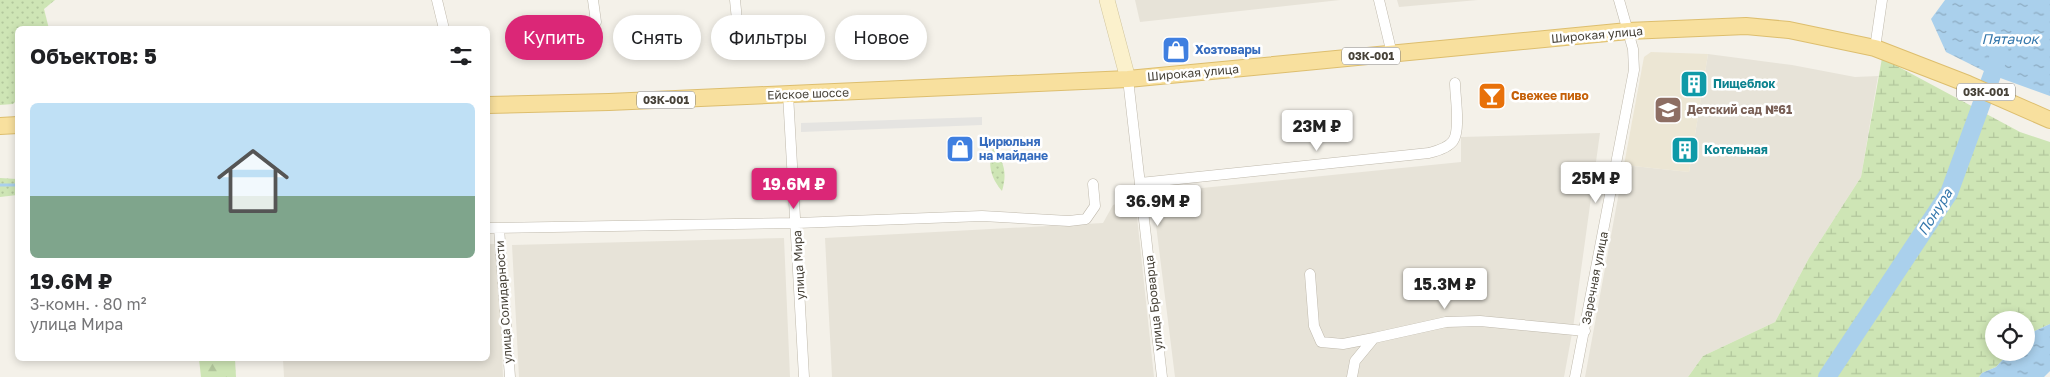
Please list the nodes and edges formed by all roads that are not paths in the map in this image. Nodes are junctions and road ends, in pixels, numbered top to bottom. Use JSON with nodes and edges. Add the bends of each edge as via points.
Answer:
{"nodes":[{"id":1,"x":438,"y":0,"type":"edge"},
{"id":2,"x":593,"y":0,"type":"edge"},
{"id":3,"x":735,"y":0,"type":"edge"},
{"id":4,"x":1107,"y":0,"type":"edge"},
{"id":5,"x":1379,"y":0,"type":"edge"},
{"id":6,"x":1619,"y":0,"type":"edge"},
{"id":7,"x":1882,"y":0,"type":"edge"},
{"id":8,"x":595,"y":15,"type":"edge"},
{"id":9,"x":736,"y":15,"type":"edge"},
{"id":10,"x":443,"y":26,"type":"edge"},
{"id":11,"x":1628,"y":31,"type":"junction"},
{"id":12,"x":1875,"y":48,"type":"junction"},
{"id":13,"x":1392,"y":54,"type":"junction"},
{"id":14,"x":1128,"y":79,"type":"junction"},
{"id":15,"x":1455,"y":83,"type":"dead end"},
{"id":16,"x":788,"y":94,"type":"junction"},
{"id":17,"x":490,"y":105,"type":"edge"},
{"id":18,"x":2050,"y":120,"type":"edge"},
{"id":19,"x":15,"y":125,"type":"edge"},
{"id":20,"x":0,"y":126,"type":"edge"},
{"id":21,"x":1140,"y":183,"type":"junction"},
{"id":22,"x":1093,"y":184,"type":"dead end"},
{"id":23,"x":797,"y":223,"type":"junction"},
{"id":24,"x":490,"y":228,"type":"edge"},
{"id":25,"x":499,"y":228,"type":"junction"},
{"id":26,"x":1310,"y":274,"type":"dead end"},
{"id":27,"x":1585,"y":331,"type":"junction"},
{"id":28,"x":1374,"y":338,"type":"junction"},
{"id":29,"x":510,"y":377,"type":"edge"},
{"id":30,"x":804,"y":377,"type":"edge"},
{"id":31,"x":1162,"y":377,"type":"edge"},
{"id":32,"x":1352,"y":377,"type":"edge"},
{"id":33,"x":1575,"y":377,"type":"edge"}],
"edges":[{"from":1,"to":10,"type":"street"},
{"from":2,"to":8,"type":"street"},
{"from":3,"to":9,"type":"street"},
{"from":4,"to":14,"type":"street"},
{"from":5,"to":13,"type":"street"},
{"from":6,"to":11,"type":"street","name":"Заречная улица"},
{"from":7,"to":12,"type":"street"},
{"from":11,"to":12,"type":"main road","name":"Широкая улица","number":"03К-001","via":[[1746,26],[1789,30]]},
{"from":11,"to":13,"type":"main road","name":"Широкая улица","number":"03К-001"},
{"from":11,"to":27,"type":"street","name":"Заречная улица","via":[[1634,70]]},
{"from":12,"to":18,"type":"main road","name":"Широкая улица","number":"03К-001"},
{"from":13,"to":14,"type":"main road","name":"Широкая улица","number":"03К-001"},
{"from":14,"to":16,"type":"main road","name":"Ейское шоссе","number":"03К-001"},
{"from":14,"to":21,"type":"street","name":"улица Броварца"},
{"from":15,"to":21,"type":"street","via":[[1456,132],[1453,141],[1439,150]]},
{"from":16,"to":17,"type":"main road","name":"Ейское шоссе","number":"03К-001"},
{"from":16,"to":23,"type":"street","name":"улица Мира"},
{"from":19,"to":20,"type":"main road"},
{"from":21,"to":31,"type":"street","name":"улица Броварца"},
{"from":22,"to":23,"type":"street","via":[[1095,206],[1086,219],[982,216]]},
{"from":23,"to":25,"type":"street"},
{"from":23,"to":30,"type":"street","name":"улица Мира"},
{"from":24,"to":25,"type":"street"},
{"from":25,"to":29,"type":"street","name":"улица Солидарности"},
{"from":26,"to":28,"type":"street","via":[[1314,326],[1321,342],[1342,344]]},
{"from":27,"to":28,"type":"street","via":[[1480,320],[1446,322]]},
{"from":27,"to":33,"type":"street","name":"Заречная улица"},
{"from":28,"to":32,"type":"street","via":[[1355,361]]}]}
